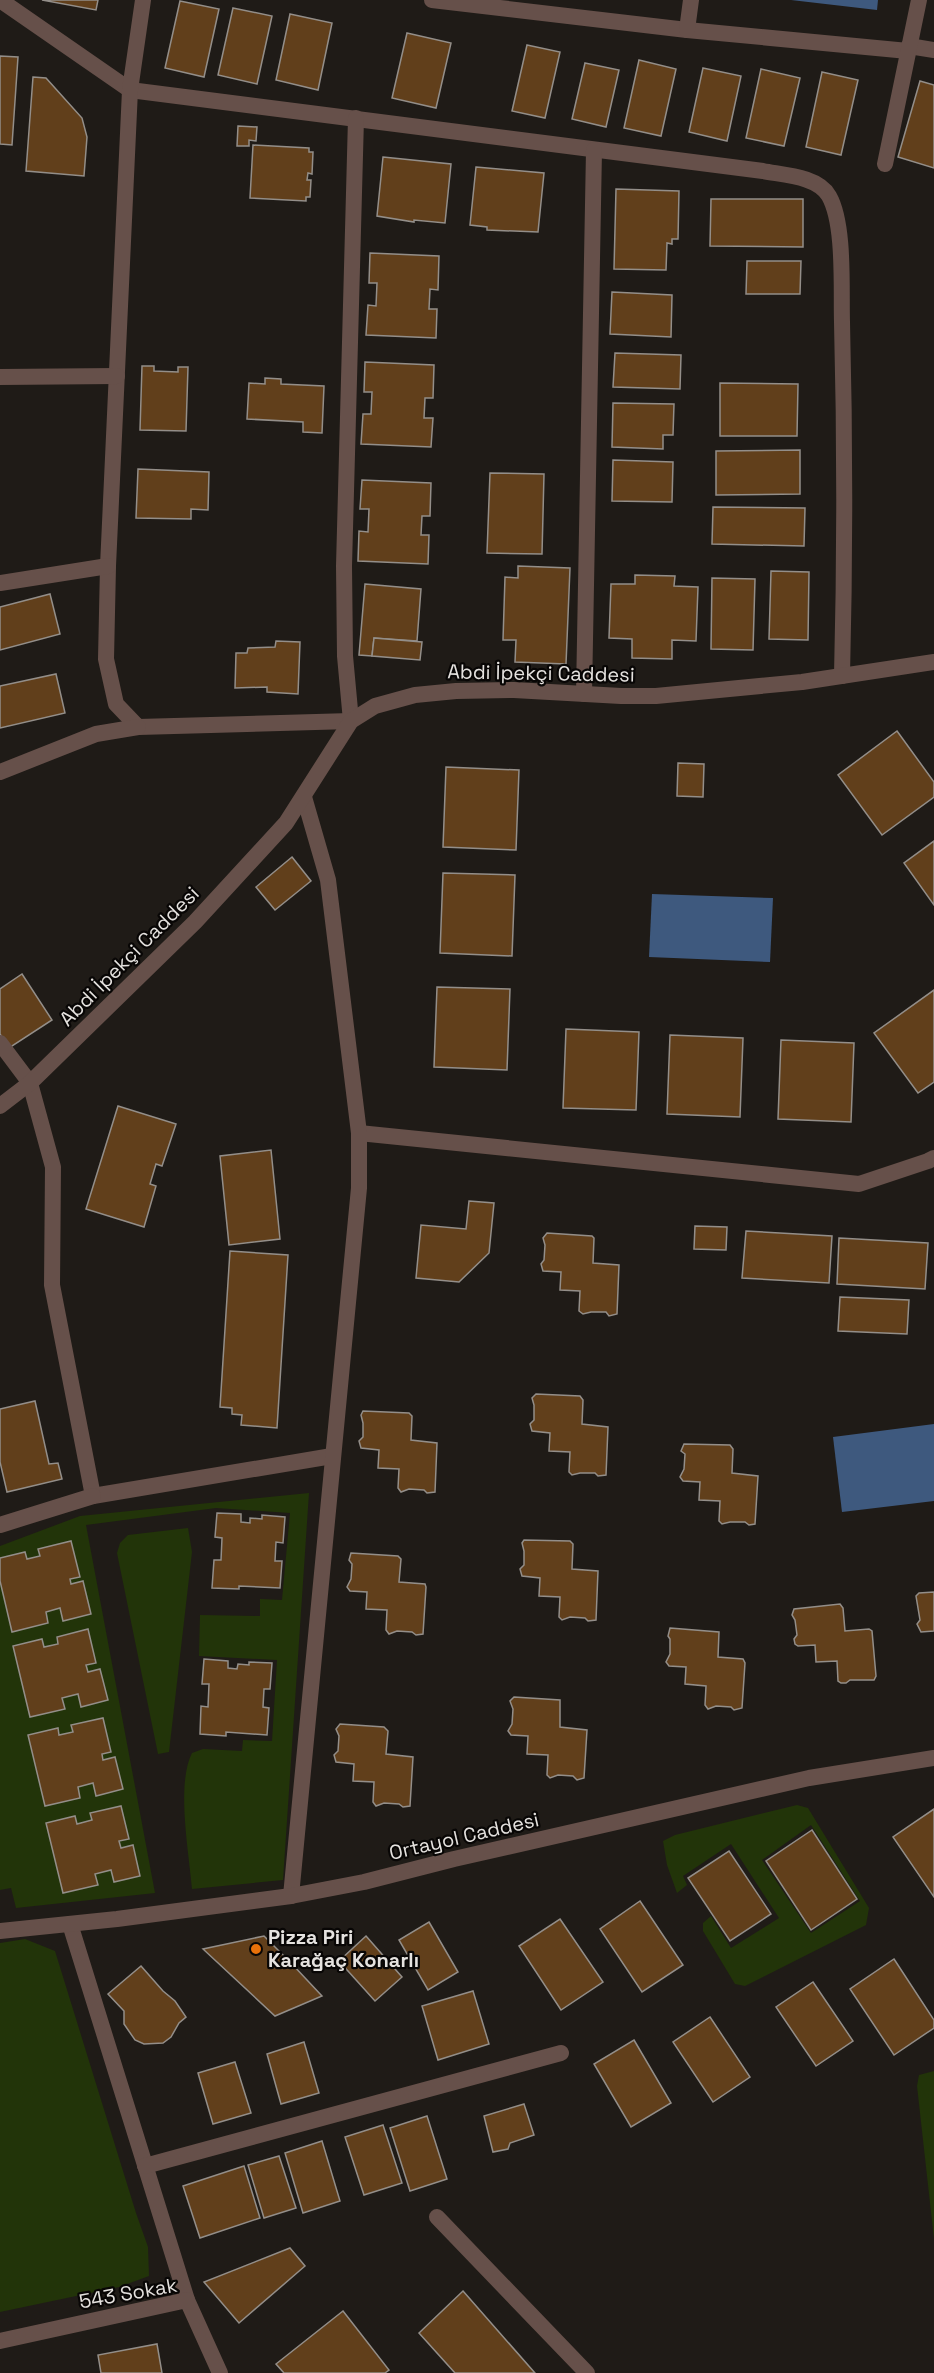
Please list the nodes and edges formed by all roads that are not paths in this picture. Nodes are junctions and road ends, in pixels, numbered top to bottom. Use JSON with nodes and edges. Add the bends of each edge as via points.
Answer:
{"nodes":[{"id":1,"x":0,"y":0,"type":"edge"},
{"id":2,"x":143,"y":0,"type":"edge"},
{"id":3,"x":432,"y":0,"type":"edge"},
{"id":4,"x":691,"y":0,"type":"edge"},
{"id":5,"x":919,"y":0,"type":"edge"},
{"id":6,"x":687,"y":30,"type":"junction"},
{"id":7,"x":909,"y":49,"type":"junction"},
{"id":8,"x":934,"y":50,"type":"edge"},
{"id":9,"x":130,"y":90,"type":"junction"},
{"id":10,"x":356,"y":118,"type":"junction"},
{"id":11,"x":594,"y":150,"type":"junction"},
{"id":12,"x":885,"y":165,"type":"dead end"},
{"id":13,"x":117,"y":376,"type":"junction"},
{"id":14,"x":0,"y":377,"type":"edge"},
{"id":15,"x":108,"y":566,"type":"junction"},
{"id":16,"x":0,"y":583,"type":"edge"},
{"id":17,"x":934,"y":662,"type":"edge"},
{"id":18,"x":842,"y":676,"type":"junction"},
{"id":19,"x":584,"y":694,"type":"junction"},
{"id":20,"x":351,"y":721,"type":"junction"},
{"id":21,"x":138,"y":727,"type":"junction"},
{"id":22,"x":0,"y":772,"type":"edge"},
{"id":23,"x":304,"y":797,"type":"junction"},
{"id":24,"x":0,"y":1043,"type":"edge"},
{"id":25,"x":30,"y":1083,"type":"junction"},
{"id":26,"x":0,"y":1106,"type":"edge"},
{"id":27,"x":358,"y":1133,"type":"junction"},
{"id":28,"x":934,"y":1158,"type":"edge"},
{"id":29,"x":332,"y":1456,"type":"junction"},
{"id":30,"x":93,"y":1496,"type":"junction"},
{"id":31,"x":0,"y":1525,"type":"edge"},
{"id":32,"x":934,"y":1758,"type":"edge"},
{"id":33,"x":291,"y":1896,"type":"junction"},
{"id":34,"x":70,"y":1924,"type":"junction"},
{"id":35,"x":0,"y":1931,"type":"edge"},
{"id":36,"x":561,"y":2053,"type":"dead end"},
{"id":37,"x":145,"y":2166,"type":"junction"},
{"id":38,"x":437,"y":2217,"type":"dead end"},
{"id":39,"x":187,"y":2300,"type":"junction"},
{"id":40,"x":0,"y":2341,"type":"edge"},
{"id":41,"x":220,"y":2373,"type":"edge"},
{"id":42,"x":587,"y":2373,"type":"edge"}],
"edges":[{"from":1,"to":9,"type":"street"},
{"from":2,"to":9,"type":"street"},
{"from":3,"to":6,"type":"street"},
{"from":4,"to":6,"type":"street"},
{"from":5,"to":7,"type":"street"},
{"from":6,"to":7,"type":"street"},
{"from":7,"to":8,"type":"street"},
{"from":7,"to":12,"type":"street"},
{"from":9,"to":10,"type":"street"},
{"from":9,"to":13,"type":"street"},
{"from":10,"to":11,"type":"street"},
{"from":10,"to":20,"type":"street","via":[[344,566],[345,656]]},
{"from":11,"to":18,"type":"street","via":[[763,171],[813,183],[828,193],[835,209],[841,280],[845,526]]},
{"from":11,"to":19,"type":"street"},
{"from":13,"to":14,"type":"street"},
{"from":13,"to":15,"type":"street"},
{"from":15,"to":16,"type":"street"},
{"from":15,"to":21,"type":"street","via":[[106,659],[116,704]]},
{"from":17,"to":18,"type":"street","name":"Abdi İpekçi Caddesi"},
{"from":18,"to":19,"type":"street","name":"Abdi İpekçi Caddesi","via":[[656,696]]},
{"from":19,"to":20,"type":"street","name":"Abdi İpekçi Caddesi","via":[[514,690],[415,694],[375,706]]},
{"from":20,"to":21,"type":"street"},
{"from":20,"to":23,"type":"street","name":"Abdi İpekçi Caddesi"},
{"from":21,"to":22,"type":"street","via":[[96,734]]},
{"from":23,"to":25,"type":"street","name":"Abdi İpekçi Caddesi","via":[[286,823],[195,922]]},
{"from":23,"to":27,"type":"street","via":[[328,880]]},
{"from":24,"to":25,"type":"street"},
{"from":25,"to":26,"type":"street","name":"Abdi İpekçi Caddesi"},
{"from":25,"to":30,"type":"street","via":[[53,1167],[52,1285]]},
{"from":27,"to":28,"type":"street","via":[[859,1184]]},
{"from":27,"to":29,"type":"street","via":[[358,1188]]},
{"from":29,"to":30,"type":"street"},
{"from":29,"to":33,"type":"street"},
{"from":30,"to":31,"type":"street"},
{"from":32,"to":33,"type":"street","name":"Ortayol Caddesi","via":[[809,1778]]},
{"from":33,"to":34,"type":"street","name":"Ortayol Caddesi"},
{"from":34,"to":35,"type":"street","name":"Ortayol Caddesi"},
{"from":34,"to":37,"type":"street"},
{"from":36,"to":37,"type":"street"},
{"from":37,"to":39,"type":"street"},
{"from":38,"to":42,"type":"street"},
{"from":39,"to":40,"type":"street","name":"543 Sokak"},
{"from":39,"to":41,"type":"street","name":"543 Sokak"}]}
